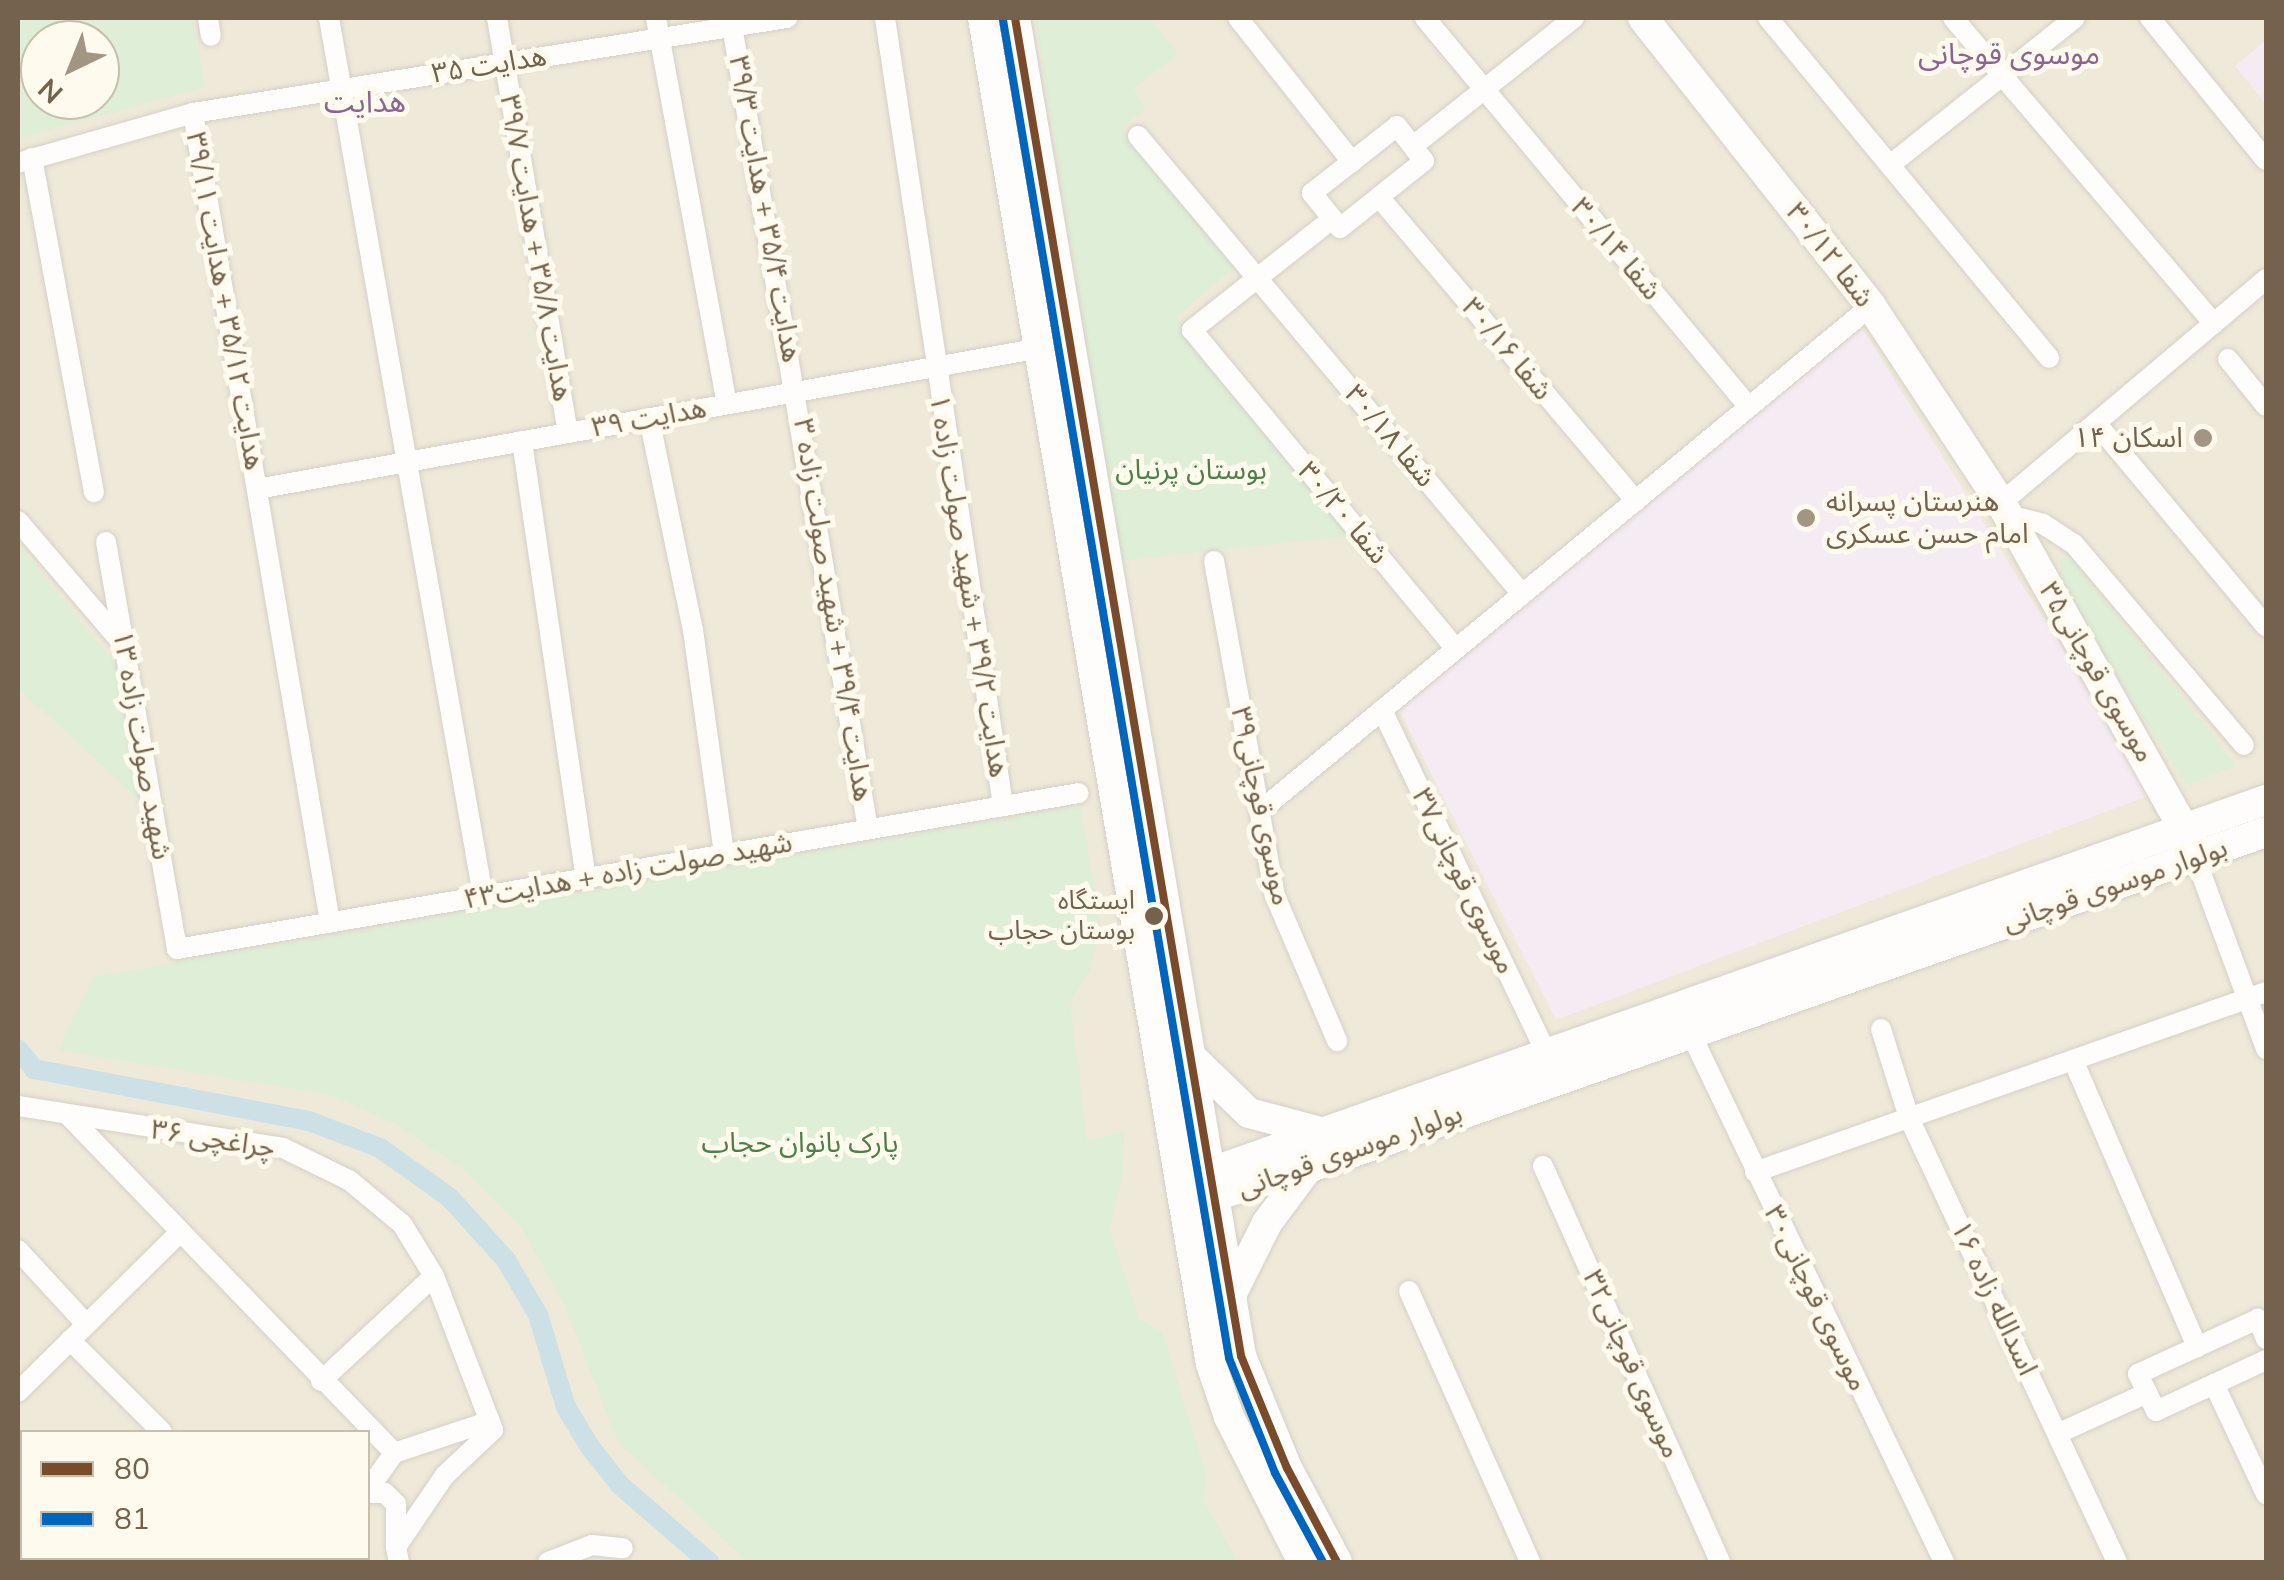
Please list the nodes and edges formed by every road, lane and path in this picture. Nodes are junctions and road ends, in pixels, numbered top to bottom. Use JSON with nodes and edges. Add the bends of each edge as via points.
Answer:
{"nodes":[{"id":1,"x":330,"y":18,"type":"edge"},
{"id":2,"x":497,"y":18,"type":"edge"},
{"id":3,"x":787,"y":18,"type":"edge"},
{"id":4,"x":885,"y":18,"type":"edge"},
{"id":5,"x":983,"y":18,"type":"edge"},
{"id":6,"x":1015,"y":18,"type":"edge"},
{"id":7,"x":1238,"y":18,"type":"edge"},
{"id":8,"x":1426,"y":18,"type":"edge"},
{"id":9,"x":1574,"y":18,"type":"edge"},
{"id":10,"x":1642,"y":18,"type":"edge"},
{"id":11,"x":1768,"y":18,"type":"edge"},
{"id":12,"x":1953,"y":18,"type":"edge"},
{"id":13,"x":2075,"y":18,"type":"edge"},
{"id":14,"x":2150,"y":18,"type":"edge"},
{"id":15,"x":732,"y":26,"type":"junction"},
{"id":16,"x":658,"y":28,"type":"edge"},
{"id":17,"x":505,"y":63,"type":"junction"},
{"id":18,"x":2002,"y":75,"type":"junction"},
{"id":19,"x":342,"y":89,"type":"junction"},
{"id":20,"x":1482,"y":90,"type":"junction"},
{"id":21,"x":193,"y":113,"type":"junction"},
{"id":22,"x":1138,"y":136,"type":"dead end"},
{"id":23,"x":1412,"y":146,"type":"junction"},
{"id":24,"x":25,"y":160,"type":"edge"},
{"id":25,"x":2266,"y":160,"type":"edge"},
{"id":26,"x":1352,"y":162,"type":"junction"},
{"id":27,"x":1890,"y":165,"type":"junction"},
{"id":28,"x":1379,"y":197,"type":"junction"},
{"id":29,"x":1332,"y":219,"type":"junction"},
{"id":30,"x":1257,"y":278,"type":"junction"},
{"id":31,"x":2266,"y":279,"type":"edge"},
{"id":32,"x":1871,"y":306,"type":"junction"},
{"id":33,"x":2214,"y":324,"type":"junction"},
{"id":34,"x":1040,"y":348,"type":"junction"},
{"id":35,"x":2049,"y":358,"type":"dead end"},
{"id":36,"x":2228,"y":359,"type":"dead end"},
{"id":37,"x":934,"y":367,"type":"junction"},
{"id":38,"x":798,"y":392,"type":"junction"},
{"id":39,"x":727,"y":404,"type":"junction"},
{"id":40,"x":2266,"y":406,"type":"edge"},
{"id":41,"x":1750,"y":407,"type":"junction"},
{"id":42,"x":650,"y":418,"type":"junction"},
{"id":43,"x":2096,"y":423,"type":"junction"},
{"id":44,"x":568,"y":433,"type":"junction"},
{"id":45,"x":522,"y":441,"type":"junction"},
{"id":46,"x":404,"y":462,"type":"junction"},
{"id":47,"x":257,"y":488,"type":"junction"},
{"id":48,"x":94,"y":492,"type":"dead end"},
{"id":49,"x":1636,"y":500,"type":"junction"},
{"id":50,"x":2005,"y":509,"type":"junction"},
{"id":51,"x":18,"y":521,"type":"edge"},
{"id":52,"x":106,"y":542,"type":"dead end"},
{"id":53,"x":1214,"y":562,"type":"dead end"},
{"id":54,"x":1091,"y":564,"type":"junction"},
{"id":55,"x":1522,"y":594,"type":"junction"},
{"id":56,"x":2266,"y":626,"type":"edge"},
{"id":57,"x":124,"y":646,"type":"junction"},
{"id":58,"x":1456,"y":649,"type":"junction"},
{"id":59,"x":1382,"y":710,"type":"junction"},
{"id":60,"x":2244,"y":744,"type":"dead end"},
{"id":61,"x":1078,"y":792,"type":"dead end"},
{"id":62,"x":2266,"y":800,"type":"edge"},
{"id":63,"x":1003,"y":806,"type":"junction"},
{"id":64,"x":1260,"y":811,"type":"junction"},
{"id":65,"x":868,"y":829,"type":"junction"},
{"id":66,"x":2266,"y":832,"type":"edge"},
{"id":67,"x":2191,"y":843,"type":"junction"},
{"id":68,"x":724,"y":854,"type":"junction"},
{"id":69,"x":586,"y":878,"type":"junction"},
{"id":70,"x":483,"y":896,"type":"junction"},
{"id":71,"x":330,"y":922,"type":"junction"},
{"id":72,"x":177,"y":949,"type":"joint"},
{"id":73,"x":2257,"y":996,"type":"edge"},
{"id":74,"x":1881,"y":1030,"type":"dead end"},
{"id":75,"x":1690,"y":1032,"type":"junction"},
{"id":76,"x":1338,"y":1041,"type":"dead end"},
{"id":77,"x":2266,"y":1049,"type":"edge"},
{"id":78,"x":1546,"y":1052,"type":"junction"},
{"id":79,"x":1187,"y":1053,"type":"junction"},
{"id":80,"x":2074,"y":1060,"type":"junction"},
{"id":81,"x":18,"y":1106,"type":"edge"},
{"id":82,"x":69,"y":1116,"type":"junction"},
{"id":83,"x":1909,"y":1118,"type":"junction"},
{"id":84,"x":1320,"y":1132,"type":"junction"},
{"id":85,"x":1543,"y":1166,"type":"dead end"},
{"id":86,"x":1308,"y":1168,"type":"junction"},
{"id":87,"x":1755,"y":1172,"type":"junction"},
{"id":88,"x":1212,"y":1183,"type":"junction"},
{"id":89,"x":1180,"y":1186,"type":"junction"},
{"id":90,"x":177,"y":1234,"type":"junction"},
{"id":91,"x":18,"y":1250,"type":"edge"},
{"id":92,"x":434,"y":1276,"type":"junction"},
{"id":93,"x":1409,"y":1292,"type":"dead end"},
{"id":94,"x":1229,"y":1298,"type":"junction"},
{"id":95,"x":86,"y":1324,"type":"junction"},
{"id":96,"x":2266,"y":1338,"type":"edge"},
{"id":97,"x":70,"y":1340,"type":"junction"},
{"id":98,"x":2198,"y":1346,"type":"junction"},
{"id":99,"x":2266,"y":1360,"type":"edge"},
{"id":100,"x":322,"y":1381,"type":"junction"},
{"id":101,"x":2214,"y":1384,"type":"junction"},
{"id":102,"x":18,"y":1392,"type":"edge"},
{"id":103,"x":2148,"y":1393,"type":"junction"},
{"id":104,"x":491,"y":1426,"type":"junction"},
{"id":105,"x":160,"y":1430,"type":"edge"},
{"id":106,"x":2059,"y":1433,"type":"junction"},
{"id":107,"x":394,"y":1453,"type":"junction"},
{"id":108,"x":370,"y":1488,"type":"edge"},
{"id":109,"x":370,"y":1491,"type":"edge"},
{"id":110,"x":2266,"y":1494,"type":"edge"},
{"id":111,"x":622,"y":1548,"type":"dead end"},
{"id":112,"x":396,"y":1557,"type":"edge"},
{"id":113,"x":548,"y":1562,"type":"edge"},
{"id":114,"x":1303,"y":1562,"type":"edge"},
{"id":115,"x":1336,"y":1562,"type":"edge"},
{"id":116,"x":1530,"y":1562,"type":"edge"},
{"id":117,"x":1720,"y":1562,"type":"edge"},
{"id":118,"x":1944,"y":1562,"type":"edge"},
{"id":119,"x":2117,"y":1562,"type":"edge"}],
"edges":[{"from":1,"to":19,"type":"street"},
{"from":2,"to":17,"type":"street","name":"هدایت ۳۵/۸ + هدایت ۳۹/۷"},
{"from":3,"to":15,"type":"street","name":"هدایت ۳۵"},
{"from":4,"to":37,"type":"street","name":"هدایت ۳۹/۲ + شهید صولت زاده ۱"},
{"from":5,"to":34,"type":"street"},
{"from":6,"to":54,"type":"street"},
{"from":7,"to":26,"type":"street"},
{"from":8,"to":20,"type":"street","name":"شفا ۳۰/۱۴"},
{"from":9,"to":20,"type":"street"},
{"from":10,"to":32,"type":"street","name":"شفا ۳۰/۱۲"},
{"from":11,"to":27,"type":"street"},
{"from":12,"to":18,"type":"street"},
{"from":13,"to":18,"type":"street"},
{"from":14,"to":25,"type":"street"},
{"from":15,"to":16,"type":"street","name":"هدایت ۳۵"},
{"from":15,"to":38,"type":"street","name":"هدایت ۳۵/۴ + هدایت ۳۹/۳"},
{"from":16,"to":17,"type":"street","name":"هدایت ۳۵"},
{"from":16,"to":39,"type":"street"},
{"from":17,"to":19,"type":"street","name":"هدایت ۳۵"},
{"from":17,"to":44,"type":"street","name":"هدایت ۳۵/۸ + هدایت ۳۹/۷"},
{"from":18,"to":27,"type":"street"},
{"from":18,"to":33,"type":"street"},
{"from":19,"to":21,"type":"street","name":"هدایت ۳۵"},
{"from":19,"to":46,"type":"street"},
{"from":20,"to":23,"type":"street"},
{"from":20,"to":41,"type":"street","name":"شفا ۳۰/۱۴"},
{"from":21,"to":24,"type":"street","name":"هدایت ۳۵"},
{"from":21,"to":47,"type":"street","name":"هدایت ۳۵/۱۲ + هدایت ۳۹/۱۱"},
{"from":22,"to":30,"type":"street","name":"شفا ۳۰/۱۸"},
{"from":23,"to":26,"type":"street","via":[[1396,126]]},
{"from":23,"to":28,"type":"street","via":[[1424,161]]},
{"from":24,"to":48,"type":"street"},
{"from":26,"to":29,"type":"street","via":[[1312,193]]},
{"from":27,"to":35,"type":"street"},
{"from":28,"to":29,"type":"street","via":[[1340,228]]},
{"from":28,"to":49,"type":"street","name":"شفا ۳۰/۱۶"},
{"from":29,"to":30,"type":"street"},
{"from":30,"to":55,"type":"street","name":"شفا ۳۰/۱۸"},
{"from":30,"to":58,"type":"street","name":"شفا ۳۰/۲۰","via":[[1192,330]]},
{"from":31,"to":33,"type":"street"},
{"from":32,"to":41,"type":"street"},
{"from":32,"to":50,"type":"street","name":"شفا ۳۰/۱۲"},
{"from":33,"to":43,"type":"street"},
{"from":34,"to":37,"type":"street","name":"هدایت ۳۹"},
{"from":34,"to":54,"type":"street"},
{"from":36,"to":40,"type":"street"},
{"from":37,"to":38,"type":"street","name":"هدایت ۳۹"},
{"from":37,"to":63,"type":"street","name":"هدایت ۳۹/۲ + شهید صولت زاده ۱"},
{"from":38,"to":39,"type":"street","name":"هدایت ۳۹"},
{"from":38,"to":65,"type":"street","name":"هدایت ۳۹/۴ + شهید صولت زاده ۳"},
{"from":39,"to":42,"type":"street","name":"هدایت ۳۹"},
{"from":41,"to":49,"type":"street"},
{"from":42,"to":44,"type":"street","name":"هدایت ۳۹"},
{"from":42,"to":68,"type":"street","via":[[693,630]]},
{"from":43,"to":50,"type":"street"},
{"from":43,"to":56,"type":"street"},
{"from":44,"to":45,"type":"street","name":"هدایت ۳۹"},
{"from":45,"to":46,"type":"street","name":"هدایت ۳۹"},
{"from":45,"to":69,"type":"street"},
{"from":46,"to":47,"type":"street","name":"هدایت ۳۹"},
{"from":46,"to":70,"type":"street"},
{"from":47,"to":71,"type":"street","name":"هدایت ۳۵/۱۲ + هدایت ۳۹/۱۱"},
{"from":49,"to":55,"type":"street"},
{"from":50,"to":60,"type":"street","name":"موسوی قوچانی۳۵","via":[[2074,544]]},
{"from":50,"to":67,"type":"street","name":"موسوی قوچانی۳۵"},
{"from":51,"to":57,"type":"street"},
{"from":52,"to":57,"type":"street","name":"شهید صولت زاده ۱۳"},
{"from":53,"to":64,"type":"street","name":"موسوی قوچانی۳۹"},
{"from":54,"to":79,"type":"street"},
{"from":54,"to":89,"type":"street"},
{"from":55,"to":58,"type":"street"},
{"from":57,"to":72,"type":"street","name":"شهید صولت زاده ۱۳"},
{"from":58,"to":59,"type":"street"},
{"from":59,"to":64,"type":"street"},
{"from":59,"to":78,"type":"street","name":"موسوی قوچانی۳۷"},
{"from":61,"to":63,"type":"street","name":"شهید صولت زاده + هدایت۴۳"},
{"from":62,"to":67,"type":"street","name":"بولوار موسوی قوچانی"},
{"from":63,"to":65,"type":"street","name":"شهید صولت زاده + هدایت۴۳"},
{"from":64,"to":76,"type":"street","name":"موسوی قوچانی۳۹","via":[[1275,896]]},
{"from":65,"to":68,"type":"street","name":"شهید صولت زاده + هدایت۴۳"},
{"from":66,"to":67,"type":"street","name":"بولوار موسوی قوچانی"},
{"from":67,"to":73,"type":"street"},
{"from":67,"to":75,"type":"street","name":"بولوار موسوی قوچانی"},
{"from":67,"to":78,"type":"street","name":"بولوار موسوی قوچانی"},
{"from":68,"to":69,"type":"street","name":"شهید صولت زاده + هدایت۴۳"},
{"from":69,"to":70,"type":"street","name":"شهید صولت زاده + هدایت۴۳"},
{"from":70,"to":71,"type":"street","name":"شهید صولت زاده + هدایت۴۳"},
{"from":71,"to":72,"type":"street","name":"شهید صولت زاده + هدایت۴۳"},
{"from":73,"to":77,"type":"street"},
{"from":73,"to":80,"type":"street"},
{"from":74,"to":83,"type":"street","name":"اسدالله زاده ۱۶"},
{"from":75,"to":86,"type":"street","name":"بولوار موسوی قوچانی"},
{"from":75,"to":87,"type":"street","name":"موسوی قوچانی۳۰"},
{"from":78,"to":84,"type":"street","name":"بولوار موسوی قوچانی"},
{"from":79,"to":84,"type":"street","via":[[1249,1112]]},
{"from":79,"to":88,"type":"street"},
{"from":80,"to":83,"type":"street"},
{"from":80,"to":98,"type":"street"},
{"from":81,"to":82,"type":"street","name":"چراغچی ۳۶"},
{"from":82,"to":90,"type":"street"},
{"from":82,"to":92,"type":"street","name":"چراغچی ۳۶","via":[[282,1148],[350,1180],[402,1224]]},
{"from":83,"to":87,"type":"street"},
{"from":83,"to":106,"type":"street","name":"اسدالله زاده ۱۶"},
{"from":84,"to":88,"type":"street","name":"بولوار موسوی قوچانی"},
{"from":85,"to":117,"type":"street","name":"موسوی قوچانی۳۲"},
{"from":86,"to":88,"type":"street","name":"بولوار موسوی قوچانی"},
{"from":86,"to":94,"type":"street","via":[[1266,1223]]},
{"from":87,"to":118,"type":"street","name":"موسوی قوچانی۳۰"},
{"from":88,"to":89,"type":"street","name":"بولوار موسوی قوچانی"},
{"from":88,"to":94,"type":"street"},
{"from":89,"to":114,"type":"street","via":[[1211,1364],[1244,1450]]},
{"from":90,"to":95,"type":"street"},
{"from":90,"to":100,"type":"street"},
{"from":91,"to":95,"type":"street"},
{"from":92,"to":100,"type":"street"},
{"from":92,"to":104,"type":"street","name":"چراغچی ۳۶"},
{"from":93,"to":116,"type":"street"},
{"from":94,"to":115,"type":"street","via":[[1259,1407]]},
{"from":95,"to":97,"type":"street"},
{"from":96,"to":98,"type":"street","via":[[2258,1319]]},
{"from":97,"to":102,"type":"street"},
{"from":97,"to":105,"type":"street"},
{"from":98,"to":103,"type":"street","via":[[2138,1374]]},
{"from":99,"to":101,"type":"street"},
{"from":100,"to":107,"type":"street"},
{"from":101,"to":103,"type":"street","via":[[2156,1411]]},
{"from":101,"to":110,"type":"street"},
{"from":103,"to":106,"type":"street"},
{"from":104,"to":107,"type":"street"},
{"from":104,"to":112,"type":"street","via":[[445,1475]]},
{"from":106,"to":119,"type":"street","name":"اسدالله زاده ۱۶"},
{"from":107,"to":108,"type":"street"},
{"from":109,"to":112,"type":"street","via":[[385,1493],[396,1504]]},
{"from":111,"to":113,"type":"street","via":[[592,1545]]}]}
